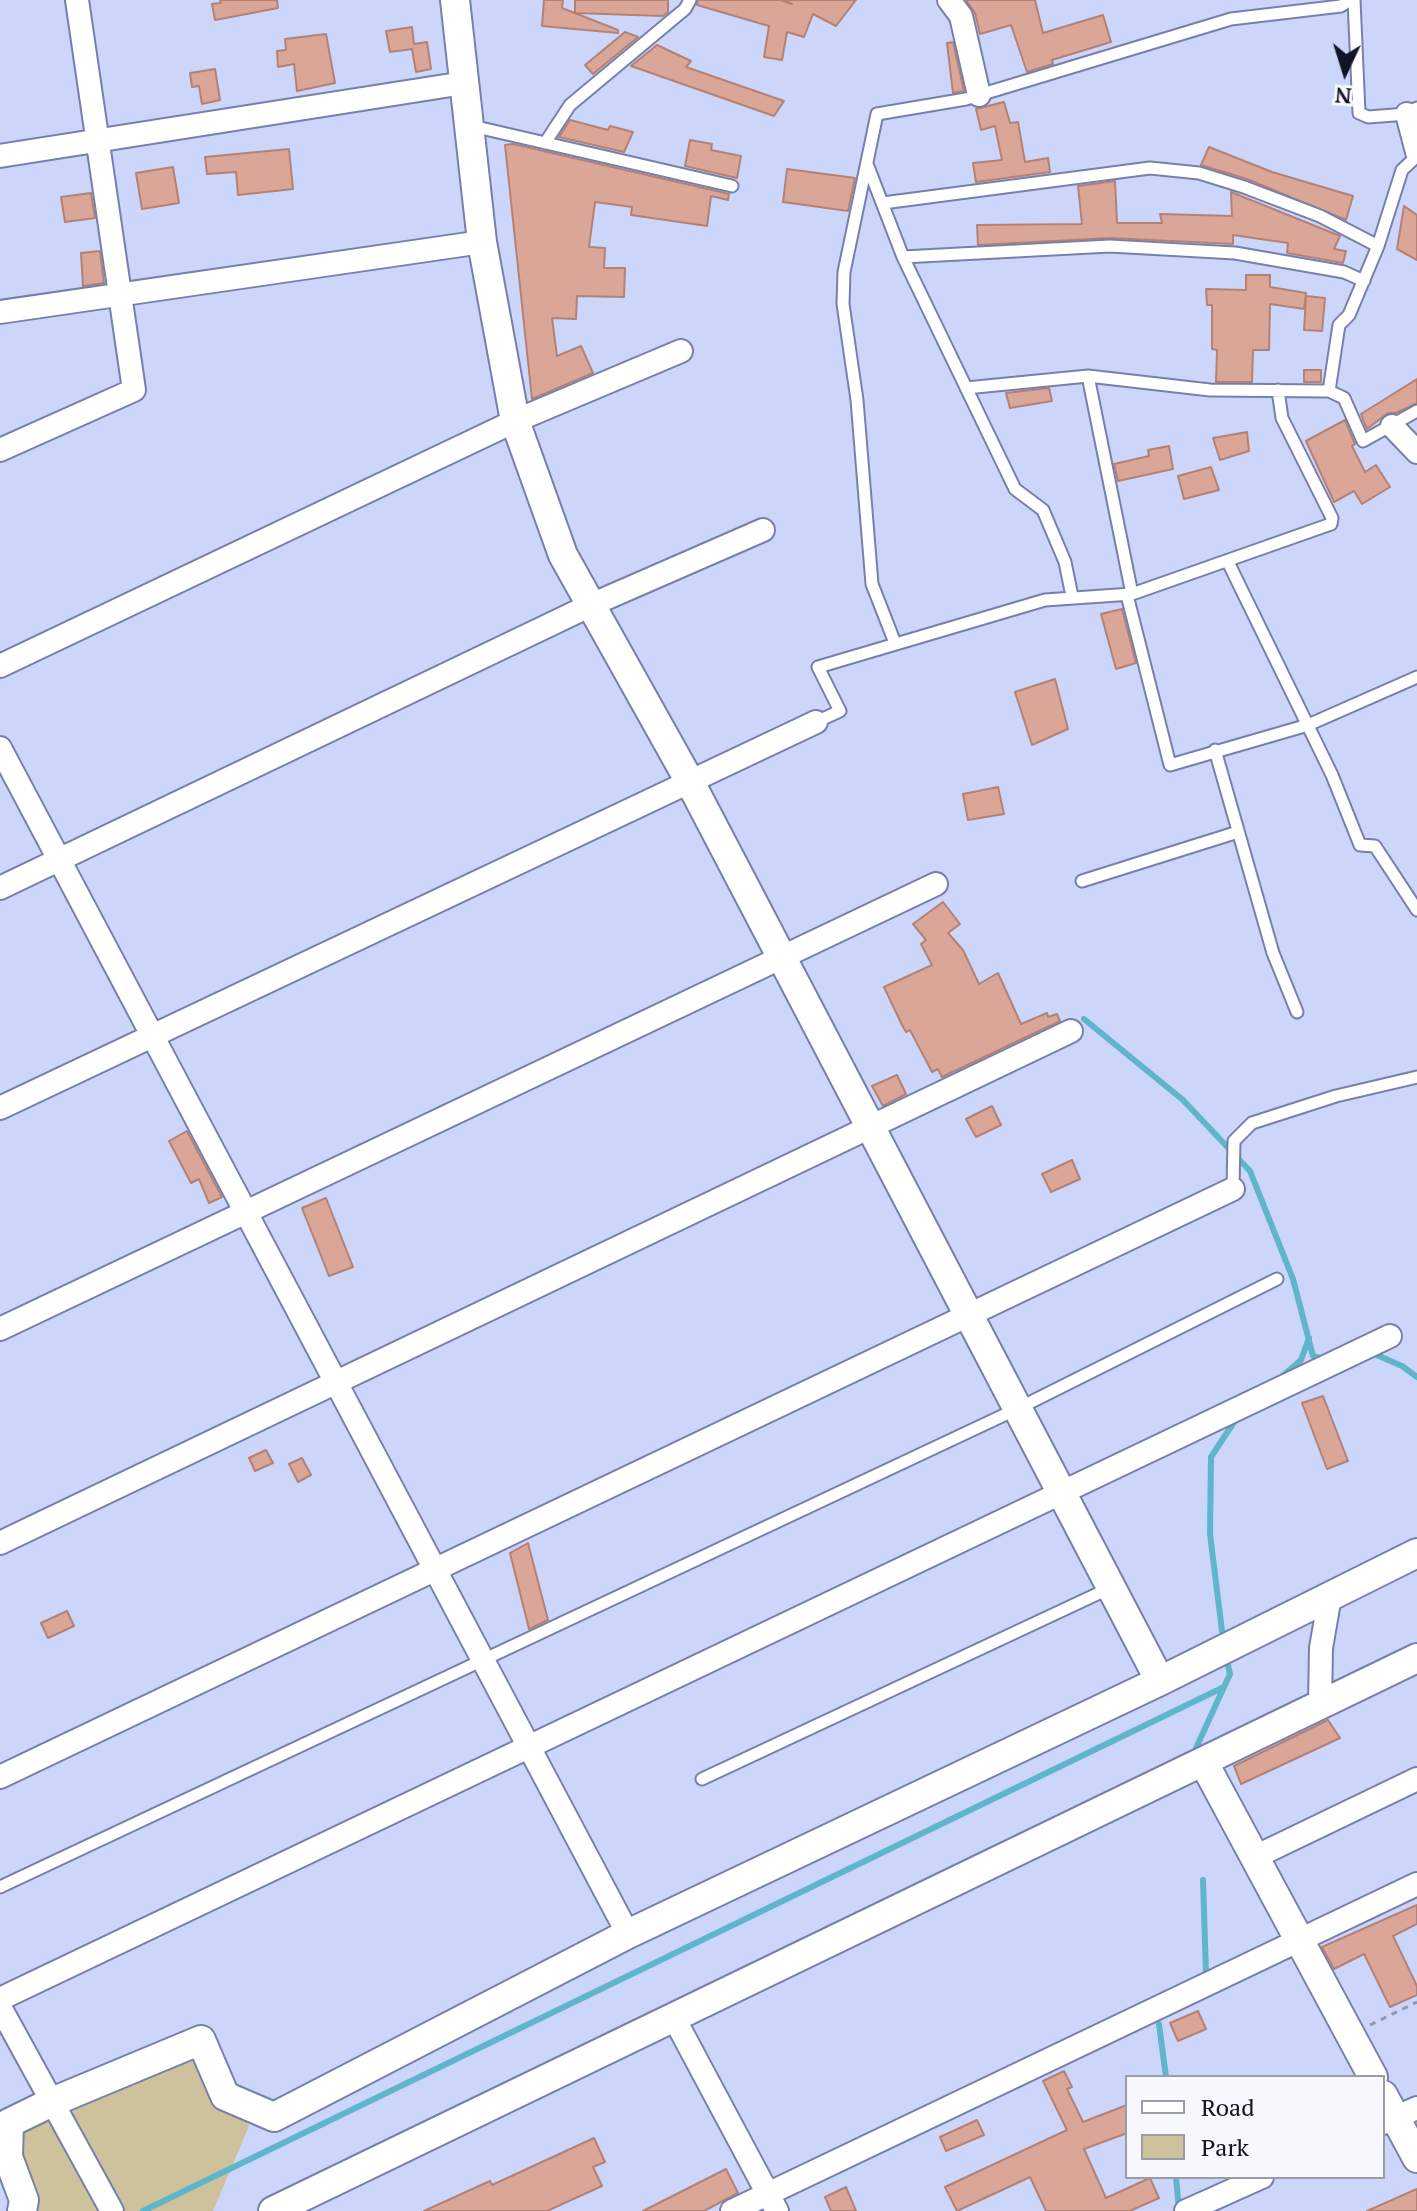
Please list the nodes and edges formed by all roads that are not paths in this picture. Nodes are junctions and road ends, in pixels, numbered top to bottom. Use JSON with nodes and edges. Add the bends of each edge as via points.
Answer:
{"nodes":[{"id":1,"x":77,"y":0,"type":"edge"},
{"id":2,"x":455,"y":0,"type":"edge"},
{"id":3,"x":690,"y":0,"type":"edge"},
{"id":4,"x":949,"y":0,"type":"edge"},
{"id":5,"x":1352,"y":0,"type":"edge"},
{"id":6,"x":1306,"y":5,"type":"edge"},
{"id":7,"x":464,"y":83,"type":"junction"},
{"id":8,"x":979,"y":95,"type":"junction"},
{"id":9,"x":1412,"y":111,"type":"edge"},
{"id":10,"x":469,"y":125,"type":"junction"},
{"id":11,"x":95,"y":141,"type":"junction"},
{"id":12,"x":545,"y":143,"type":"junction"},
{"id":13,"x":1417,"y":154,"type":"edge"},
{"id":14,"x":0,"y":156,"type":"edge"},
{"id":15,"x":867,"y":163,"type":"junction"},
{"id":16,"x":732,"y":186,"type":"dead end"},
{"id":17,"x":883,"y":203,"type":"junction"},
{"id":18,"x":482,"y":242,"type":"junction"},
{"id":19,"x":1378,"y":246,"type":"junction"},
{"id":20,"x":903,"y":257,"type":"junction"},
{"id":21,"x":1364,"y":281,"type":"junction"},
{"id":22,"x":119,"y":295,"type":"junction"},
{"id":23,"x":0,"y":312,"type":"edge"},
{"id":24,"x":681,"y":351,"type":"dead end"},
{"id":25,"x":1088,"y":376,"type":"junction"},
{"id":26,"x":966,"y":388,"type":"junction"},
{"id":27,"x":1278,"y":390,"type":"junction"},
{"id":28,"x":1329,"y":391,"type":"junction"},
{"id":29,"x":1417,"y":411,"type":"edge"},
{"id":30,"x":515,"y":421,"type":"junction"},
{"id":31,"x":1392,"y":426,"type":"junction"},
{"id":32,"x":0,"y":450,"type":"edge"},
{"id":33,"x":1417,"y":452,"type":"edge"},
{"id":34,"x":763,"y":530,"type":"dead end"},
{"id":35,"x":1228,"y":562,"type":"junction"},
{"id":36,"x":1130,"y":594,"type":"junction"},
{"id":37,"x":1072,"y":596,"type":"junction"},
{"id":38,"x":591,"y":605,"type":"junction"},
{"id":39,"x":895,"y":643,"type":"junction"},
{"id":40,"x":0,"y":666,"type":"edge"},
{"id":41,"x":1417,"y":677,"type":"edge"},
{"id":42,"x":816,"y":722,"type":"joint"},
{"id":43,"x":1308,"y":725,"type":"junction"},
{"id":44,"x":0,"y":748,"type":"edge"},
{"id":45,"x":1215,"y":750,"type":"junction"},
{"id":46,"x":690,"y":782,"type":"junction"},
{"id":47,"x":1238,"y":832,"type":"junction"},
{"id":48,"x":60,"y":860,"type":"junction"},
{"id":49,"x":1082,"y":881,"type":"dead end"},
{"id":50,"x":936,"y":884,"type":"dead end"},
{"id":51,"x":0,"y":888,"type":"edge"},
{"id":52,"x":1417,"y":910,"type":"edge"},
{"id":53,"x":782,"y":958,"type":"junction"},
{"id":54,"x":1297,"y":1012,"type":"dead end"},
{"id":55,"x":1071,"y":1031,"type":"dead end"},
{"id":56,"x":153,"y":1036,"type":"junction"},
{"id":57,"x":1417,"y":1077,"type":"edge"},
{"id":58,"x":0,"y":1108,"type":"edge"},
{"id":59,"x":871,"y":1126,"type":"junction"},
{"id":60,"x":1233,"y":1189,"type":"joint"},
{"id":61,"x":248,"y":1212,"type":"junction"},
{"id":62,"x":1277,"y":1279,"type":"dead end"},
{"id":63,"x":971,"y":1314,"type":"junction"},
{"id":64,"x":0,"y":1329,"type":"edge"},
{"id":65,"x":1390,"y":1336,"type":"dead end"},
{"id":66,"x":337,"y":1381,"type":"junction"},
{"id":67,"x":1019,"y":1408,"type":"junction"},
{"id":68,"x":1063,"y":1492,"type":"junction"},
{"id":69,"x":0,"y":1543,"type":"edge"},
{"id":70,"x":1417,"y":1553,"type":"edge"},
{"id":71,"x":437,"y":1569,"type":"junction"},
{"id":72,"x":1111,"y":1587,"type":"junction"},
{"id":73,"x":1330,"y":1596,"type":"junction"},
{"id":74,"x":1417,"y":1658,"type":"edge"},
{"id":75,"x":483,"y":1659,"type":"junction"},
{"id":76,"x":1160,"y":1681,"type":"junction"},
{"id":77,"x":1320,"y":1706,"type":"junction"},
{"id":78,"x":528,"y":1747,"type":"junction"},
{"id":79,"x":1204,"y":1763,"type":"junction"},
{"id":80,"x":0,"y":1777,"type":"edge"},
{"id":81,"x":702,"y":1779,"type":"dead end"},
{"id":82,"x":1417,"y":1779,"type":"edge"},
{"id":83,"x":1255,"y":1857,"type":"junction"},
{"id":84,"x":1417,"y":1884,"type":"edge"},
{"id":85,"x":0,"y":1887,"type":"edge"},
{"id":86,"x":628,"y":1934,"type":"junction"},
{"id":87,"x":1299,"y":1940,"type":"junction"},
{"id":88,"x":0,"y":1999,"type":"edge"},
{"id":89,"x":0,"y":2007,"type":"edge"},
{"id":90,"x":674,"y":2018,"type":"junction"},
{"id":91,"x":1372,"y":2075,"type":"edge"},
{"id":92,"x":52,"y":2102,"type":"junction"},
{"id":93,"x":1395,"y":2111,"type":"edge"},
{"id":94,"x":1417,"y":2158,"type":"edge"},
{"id":95,"x":1258,"y":2179,"type":"edge"},
{"id":96,"x":772,"y":2202,"type":"edge"},
{"id":97,"x":22,"y":2211,"type":"edge"},
{"id":98,"x":112,"y":2211,"type":"edge"},
{"id":99,"x":273,"y":2211,"type":"edge"},
{"id":100,"x":732,"y":2211,"type":"edge"},
{"id":101,"x":1186,"y":2211,"type":"edge"}],
"edges":[{"from":1,"to":11,"type":"street"},
{"from":2,"to":7,"type":"street"},
{"from":3,"to":12,"type":"lane","via":[[570,105]]},
{"from":4,"to":8,"type":"street","via":[[961,16]]},
{"from":5,"to":6,"type":"lane","via":[[1341,6]]},
{"from":5,"to":9,"type":"lane","via":[[1359,113],[1368,117]]},
{"from":6,"to":8,"type":"lane","via":[[1231,19]]},
{"from":7,"to":10,"type":"street"},
{"from":7,"to":11,"type":"street"},
{"from":8,"to":15,"type":"lane","via":[[877,114]]},
{"from":9,"to":13,"type":"street"},
{"from":10,"to":12,"type":"lane"},
{"from":10,"to":18,"type":"street"},
{"from":11,"to":14,"type":"street"},
{"from":11,"to":22,"type":"street"},
{"from":12,"to":16,"type":"lane"},
{"from":13,"to":19,"type":"lane","via":[[1402,170]]},
{"from":15,"to":17,"type":"lane"},
{"from":15,"to":39,"type":"lane","via":[[844,272],[843,304],[857,400],[872,584]]},
{"from":17,"to":19,"type":"lane","via":[[1162,169],[1199,173],[1244,187],[1320,216]]},
{"from":17,"to":20,"type":"lane"},
{"from":18,"to":22,"type":"street"},
{"from":18,"to":30,"type":"street"},
{"from":19,"to":21,"type":"lane"},
{"from":20,"to":21,"type":"lane","via":[[1110,246],[1235,253],[1344,272]]},
{"from":20,"to":26,"type":"lane"},
{"from":21,"to":28,"type":"lane","via":[[1339,325]]},
{"from":22,"to":23,"type":"street"},
{"from":22,"to":32,"type":"street","via":[[134,390]]},
{"from":24,"to":30,"type":"street"},
{"from":25,"to":26,"type":"lane"},
{"from":25,"to":27,"type":"lane","via":[[1210,390]]},
{"from":25,"to":36,"type":"lane"},
{"from":26,"to":37,"type":"lane","via":[[1015,489],[1043,510],[1065,562]]},
{"from":27,"to":28,"type":"lane"},
{"from":27,"to":35,"type":"lane","via":[[1282,418],[1331,524]]},
{"from":28,"to":31,"type":"lane","via":[[1344,398],[1363,441]]},
{"from":29,"to":31,"type":"lane"},
{"from":30,"to":38,"type":"street","via":[[563,555]]},
{"from":30,"to":40,"type":"street"},
{"from":31,"to":33,"type":"street"},
{"from":34,"to":38,"type":"street"},
{"from":35,"to":36,"type":"lane"},
{"from":35,"to":43,"type":"lane"},
{"from":36,"to":37,"type":"lane"},
{"from":36,"to":45,"type":"lane","via":[[1170,765]]},
{"from":37,"to":39,"type":"lane"},
{"from":38,"to":46,"type":"street"},
{"from":38,"to":48,"type":"street"},
{"from":39,"to":42,"type":"lane","via":[[818,667],[840,711]]},
{"from":41,"to":43,"type":"lane"},
{"from":42,"to":46,"type":"street"},
{"from":43,"to":45,"type":"lane"},
{"from":43,"to":52,"type":"lane","via":[[1360,845],[1375,846]]},
{"from":44,"to":48,"type":"street"},
{"from":45,"to":47,"type":"lane"},
{"from":46,"to":53,"type":"street"},
{"from":46,"to":56,"type":"street"},
{"from":47,"to":49,"type":"lane"},
{"from":47,"to":54,"type":"lane","via":[[1273,953]]},
{"from":48,"to":51,"type":"street"},
{"from":48,"to":56,"type":"street"},
{"from":50,"to":53,"type":"street"},
{"from":53,"to":59,"type":"street"},
{"from":53,"to":61,"type":"street"},
{"from":55,"to":59,"type":"street"},
{"from":56,"to":58,"type":"street"},
{"from":56,"to":61,"type":"street"},
{"from":57,"to":60,"type":"lane","via":[[1252,1123],[1234,1141]]},
{"from":59,"to":63,"type":"street"},
{"from":59,"to":66,"type":"street"},
{"from":60,"to":63,"type":"street"},
{"from":61,"to":64,"type":"street"},
{"from":61,"to":66,"type":"street"},
{"from":62,"to":67,"type":"lane"},
{"from":63,"to":67,"type":"street"},
{"from":63,"to":71,"type":"street"},
{"from":65,"to":68,"type":"street"},
{"from":66,"to":69,"type":"street"},
{"from":66,"to":71,"type":"street"},
{"from":67,"to":68,"type":"street"},
{"from":67,"to":75,"type":"lane"},
{"from":68,"to":72,"type":"street"},
{"from":68,"to":78,"type":"street"},
{"from":70,"to":73,"type":"street"},
{"from":71,"to":75,"type":"street"},
{"from":71,"to":80,"type":"street"},
{"from":72,"to":76,"type":"street"},
{"from":72,"to":81,"type":"lane"},
{"from":73,"to":76,"type":"street"},
{"from":73,"to":77,"type":"street","via":[[1321,1648]]},
{"from":74,"to":77,"type":"street"},
{"from":75,"to":78,"type":"street"},
{"from":75,"to":85,"type":"lane"},
{"from":76,"to":86,"type":"street"},
{"from":77,"to":79,"type":"street"},
{"from":78,"to":86,"type":"street"},
{"from":78,"to":88,"type":"street"},
{"from":79,"to":83,"type":"street"},
{"from":79,"to":90,"type":"street"},
{"from":82,"to":83,"type":"street"},
{"from":83,"to":87,"type":"street"},
{"from":84,"to":87,"type":"street"},
{"from":86,"to":92,"type":"street","via":[[274,2117],[225,2096],[201,2040]]},
{"from":87,"to":91,"type":"street"},
{"from":87,"to":96,"type":"street"},
{"from":89,"to":92,"type":"street"},
{"from":90,"to":96,"type":"street"},
{"from":90,"to":99,"type":"street"},
{"from":92,"to":97,"type":"street","via":[[9,2123],[8,2157],[24,2200]]},
{"from":92,"to":98,"type":"street"},
{"from":93,"to":94,"type":"street"},
{"from":95,"to":101,"type":"street"},
{"from":96,"to":100,"type":"street"}]}
